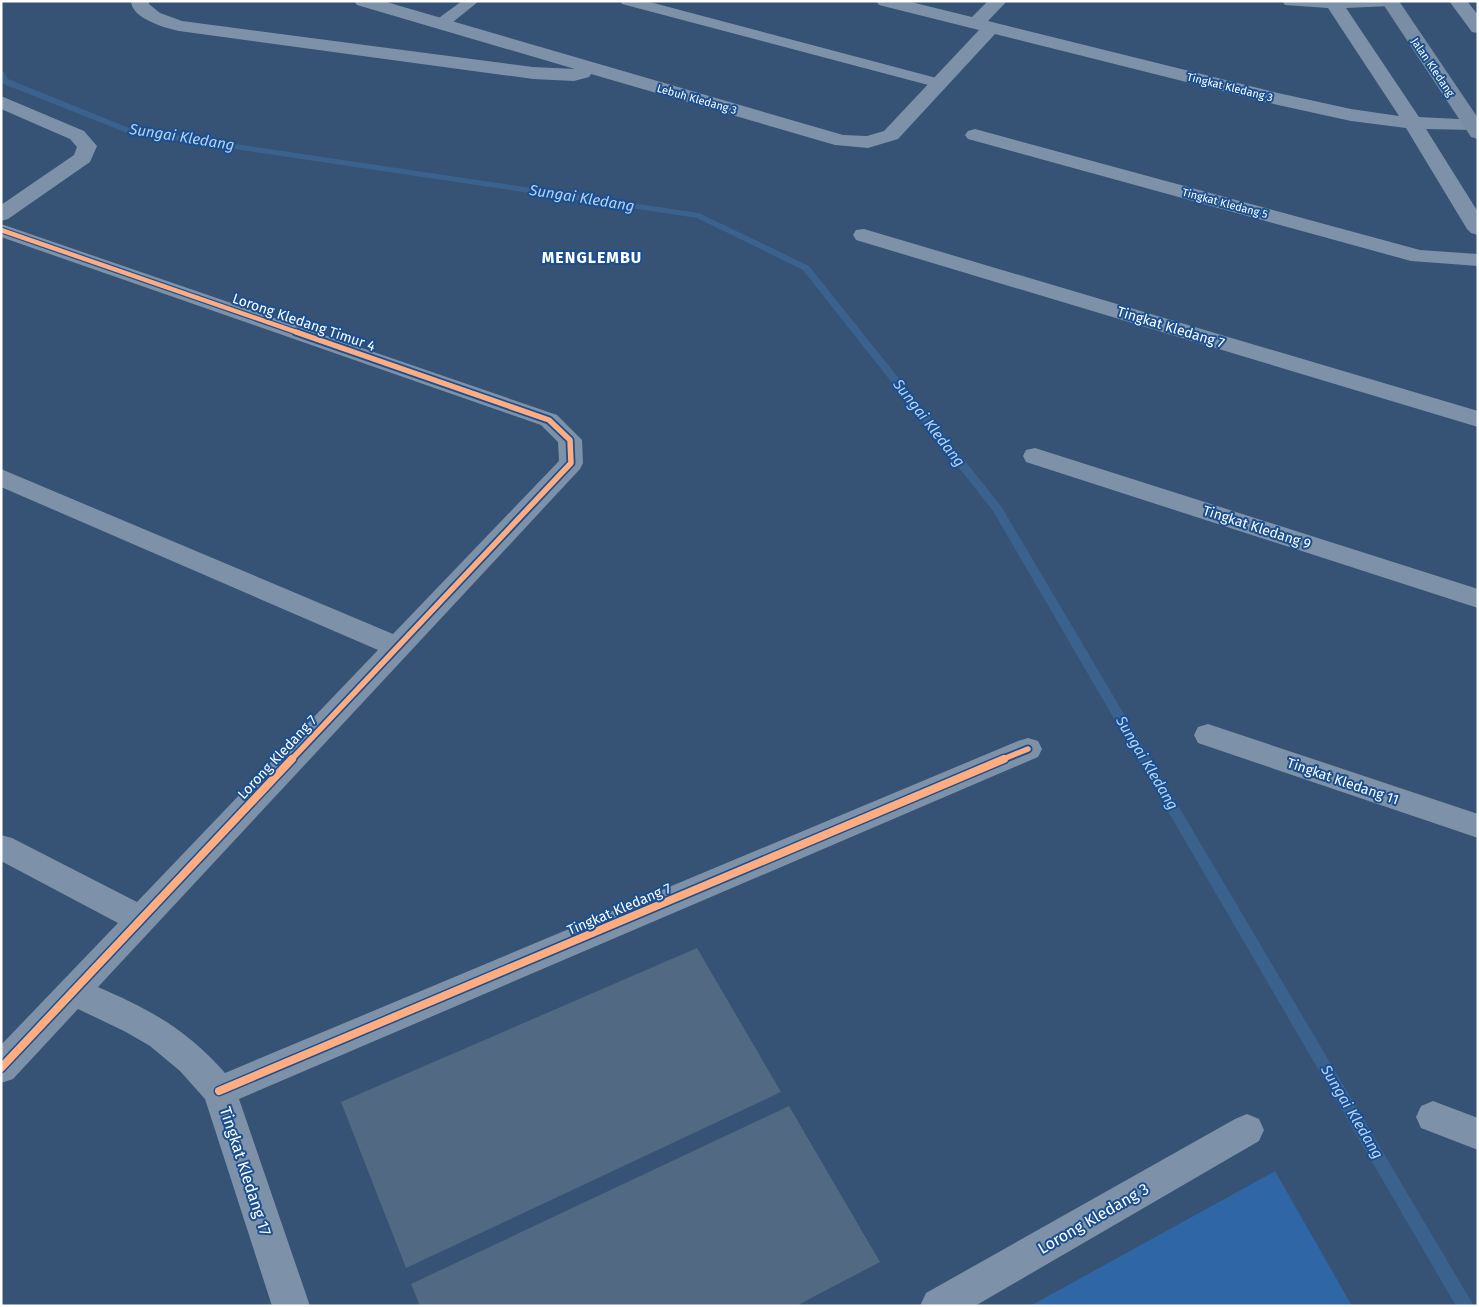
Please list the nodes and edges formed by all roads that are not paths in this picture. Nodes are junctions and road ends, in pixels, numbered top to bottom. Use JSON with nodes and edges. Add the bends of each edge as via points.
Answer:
{"nodes":[{"id":1,"x":140,"y":1,"type":"edge"},
{"id":2,"x":363,"y":1,"type":"edge"},
{"id":3,"x":472,"y":1,"type":"edge"},
{"id":4,"x":628,"y":1,"type":"edge"},
{"id":5,"x":885,"y":1,"type":"edge"},
{"id":6,"x":998,"y":1,"type":"edge"},
{"id":7,"x":1291,"y":1,"type":"edge"},
{"id":8,"x":1390,"y":1,"type":"edge"},
{"id":9,"x":1458,"y":1,"type":"edge"},
{"id":10,"x":1334,"y":3,"type":"junction"},
{"id":11,"x":442,"y":23,"type":"junction"},
{"id":12,"x":984,"y":26,"type":"junction"},
{"id":13,"x":1478,"y":28,"type":"edge"},
{"id":14,"x":596,"y":69,"type":"junction"},
{"id":15,"x":938,"y":83,"type":"junction"},
{"id":16,"x":2,"y":104,"type":"edge"},
{"id":17,"x":1413,"y":123,"type":"junction"},
{"id":18,"x":1475,"y":128,"type":"edge"},
{"id":19,"x":974,"y":135,"type":"dead end"},
{"id":20,"x":1,"y":215,"type":"edge"},
{"id":21,"x":1478,"y":229,"type":"edge"},
{"id":22,"x":1,"y":230,"type":"edge"},
{"id":23,"x":864,"y":235,"type":"dead end"},
{"id":24,"x":1478,"y":260,"type":"edge"},
{"id":25,"x":1478,"y":419,"type":"edge"},
{"id":26,"x":1035,"y":456,"type":"dead end"},
{"id":27,"x":571,"y":463,"type":"joint"},
{"id":28,"x":1,"y":477,"type":"edge"},
{"id":29,"x":1478,"y":599,"type":"edge"},
{"id":30,"x":397,"y":647,"type":"junction"},
{"id":31,"x":1208,"y":735,"type":"dead end"},
{"id":32,"x":1028,"y":750,"type":"dead end"},
{"id":33,"x":1478,"y":826,"type":"edge"},
{"id":34,"x":1,"y":847,"type":"edge"},
{"id":35,"x":142,"y":920,"type":"junction"},
{"id":36,"x":74,"y":992,"type":"junction"},
{"id":37,"x":1,"y":1068,"type":"edge"},
{"id":38,"x":219,"y":1091,"type":"junction"},
{"id":39,"x":1433,"y":1117,"type":"dead end"},
{"id":40,"x":1247,"y":1130,"type":"dead end"},
{"id":41,"x":1478,"y":1134,"type":"edge"},
{"id":42,"x":291,"y":1306,"type":"edge"},
{"id":43,"x":939,"y":1306,"type":"edge"}],
"edges":[{"from":1,"to":14,"type":"street","via":[[140,6],[154,17],[179,26],[533,73],[574,75]]},
{"from":2,"to":11,"type":"street","name":"Lebuh Kledang 3"},
{"from":3,"to":11,"type":"lane"},
{"from":4,"to":15,"type":"lane"},
{"from":5,"to":12,"type":"street","name":"Tingkat Kledang 3"},
{"from":6,"to":12,"type":"street","name":"Lebuh Kledang 3"},
{"from":7,"to":10,"type":"street"},
{"from":8,"to":10,"type":"street"},
{"from":8,"to":18,"type":"main road","name":"Jalan Kledang"},
{"from":9,"to":13,"type":"street"},
{"from":10,"to":17,"type":"street"},
{"from":11,"to":14,"type":"street","name":"Lebuh Kledang 3"},
{"from":12,"to":15,"type":"street","name":"Lebuh Kledang 3"},
{"from":12,"to":17,"type":"street","name":"Tingkat Kledang 3","via":[[1287,101],[1351,115]]},
{"from":14,"to":15,"type":"street","name":"Lebuh Kledang 3","via":[[842,141],[868,142],[891,135]]},
{"from":16,"to":20,"type":"street","via":[[77,135],[87,146],[82,158]]},
{"from":17,"to":18,"type":"street","name":"Tingkat Kledang 3"},
{"from":17,"to":21,"type":"street"},
{"from":19,"to":24,"type":"street","name":"Tingkat Kledang 5","via":[[1419,256]]},
{"from":22,"to":27,"type":"street","name":"Lorong Kledang Timur 4","via":[[549,420],[570,440]]},
{"from":23,"to":25,"type":"street","name":"Tingkat Kledang 7"},
{"from":26,"to":29,"type":"street","name":"Tingkat Kledang 9"},
{"from":27,"to":30,"type":"street","name":"Lorong Kledang 7"},
{"from":28,"to":30,"type":"street"},
{"from":30,"to":35,"type":"street","name":"Lorong Kledang 7"},
{"from":31,"to":33,"type":"street","name":"Tingkat Kledang 11"},
{"from":32,"to":38,"type":"street","name":"Tingkat Kledang 7"},
{"from":34,"to":35,"type":"street"},
{"from":35,"to":36,"type":"street","name":"Lorong Kledang 7"},
{"from":36,"to":37,"type":"street","name":"Lorong Kledang 7"},
{"from":36,"to":38,"type":"street","name":"Tingkat Kledang 17","via":[[127,1016],[172,1043],[199,1067]]},
{"from":38,"to":42,"type":"street","name":"Tingkat Kledang 17"},
{"from":39,"to":41,"type":"street"},
{"from":40,"to":43,"type":"street","name":"Lorong Kledang 3"}]}
